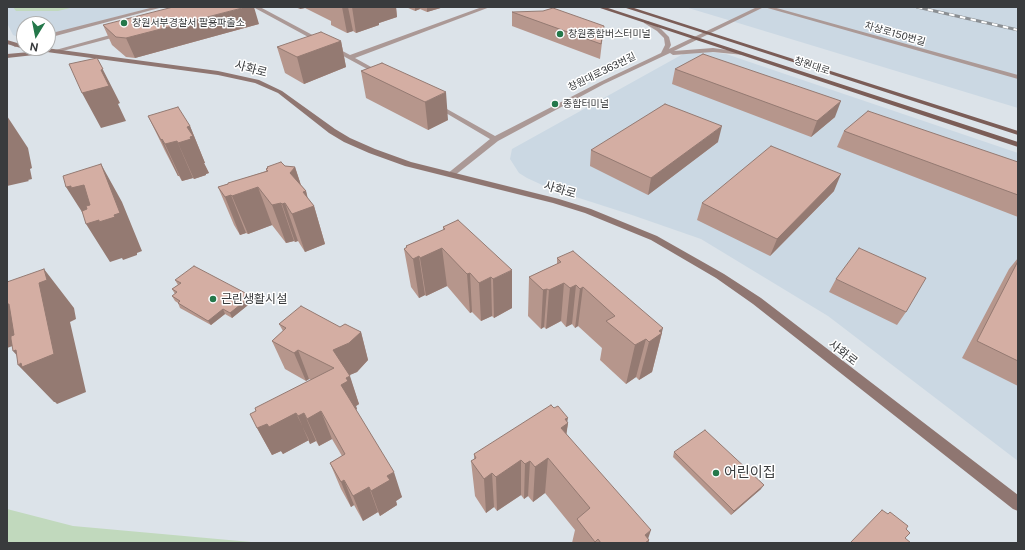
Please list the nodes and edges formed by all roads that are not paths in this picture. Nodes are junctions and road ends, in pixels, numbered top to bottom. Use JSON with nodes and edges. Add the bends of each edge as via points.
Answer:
{"nodes":[{"id":1,"x":160,"y":7,"type":"edge"},
{"id":2,"x":256,"y":7,"type":"edge"},
{"id":3,"x":487,"y":7,"type":"edge"},
{"id":4,"x":600,"y":7,"type":"edge"},
{"id":5,"x":626,"y":7,"type":"edge"},
{"id":6,"x":761,"y":7,"type":"edge"},
{"id":7,"x":767,"y":7,"type":"edge"},
{"id":8,"x":646,"y":22,"type":"junction"},
{"id":9,"x":131,"y":31,"type":"edge"},
{"id":10,"x":708,"y":33,"type":"junction"},
{"id":11,"x":56,"y":34,"type":"edge"},
{"id":12,"x":697,"y":39,"type":"junction"},
{"id":13,"x":7,"y":42,"type":"edge"},
{"id":14,"x":15,"y":45,"type":"edge"},
{"id":15,"x":56,"y":51,"type":"edge"},
{"id":16,"x":56,"y":51,"type":"edge"},
{"id":17,"x":663,"y":54,"type":"junction"},
{"id":18,"x":742,"y":54,"type":"junction"},
{"id":19,"x":350,"y":57,"type":"junction"},
{"id":20,"x":385,"y":76,"type":"edge"},
{"id":21,"x":1018,"y":77,"type":"edge"},
{"id":22,"x":426,"y":100,"type":"edge"},
{"id":23,"x":1018,"y":133,"type":"edge"},
{"id":24,"x":496,"y":139,"type":"junction"},
{"id":25,"x":1018,"y":145,"type":"edge"},
{"id":26,"x":450,"y":174,"type":"junction"},
{"id":27,"x":1018,"y":504,"type":"edge"}],
"edges":[{"from":1,"to":11,"type":"street"},
{"from":2,"to":19,"type":"street"},
{"from":3,"to":19,"type":"street"},
{"from":4,"to":8,"type":"main road","name":"창원대로"},
{"from":5,"to":10,"type":"main road","name":"창원대로"},
{"from":6,"to":10,"type":"street","name":"창원대로363번길"},
{"from":7,"to":21,"type":"street","name":"차상로150번길"},
{"from":8,"to":12,"type":"main road","name":"창원대로"},
{"from":8,"to":17,"type":"street","via":[[667,38],[668,45]]},
{"from":9,"to":15,"type":"street"},
{"from":10,"to":12,"type":"street","name":"창원대로363번길"},
{"from":10,"to":23,"type":"main road","name":"창원대로"},
{"from":12,"to":17,"type":"street","name":"창원대로363번길"},
{"from":12,"to":18,"type":"main road","name":"창원대로"},
{"from":13,"to":14,"type":"main road"},
{"from":16,"to":26,"type":"main road","name":"사화로","via":[[218,73],[257,82],[280,92],[347,140],[408,164]]},
{"from":17,"to":18,"type":"street","name":"창원대로363번길","via":[[699,50]]},
{"from":17,"to":24,"type":"street","name":"창원대로363번길"},
{"from":18,"to":25,"type":"main road","name":"창원대로"},
{"from":19,"to":20,"type":"street"},
{"from":22,"to":24,"type":"street"},
{"from":24,"to":26,"type":"street","name":"창원대로363번길"},
{"from":26,"to":27,"type":"main road","name":"사화로","via":[[588,211],[640,232],[683,254],[757,301]]}]}
